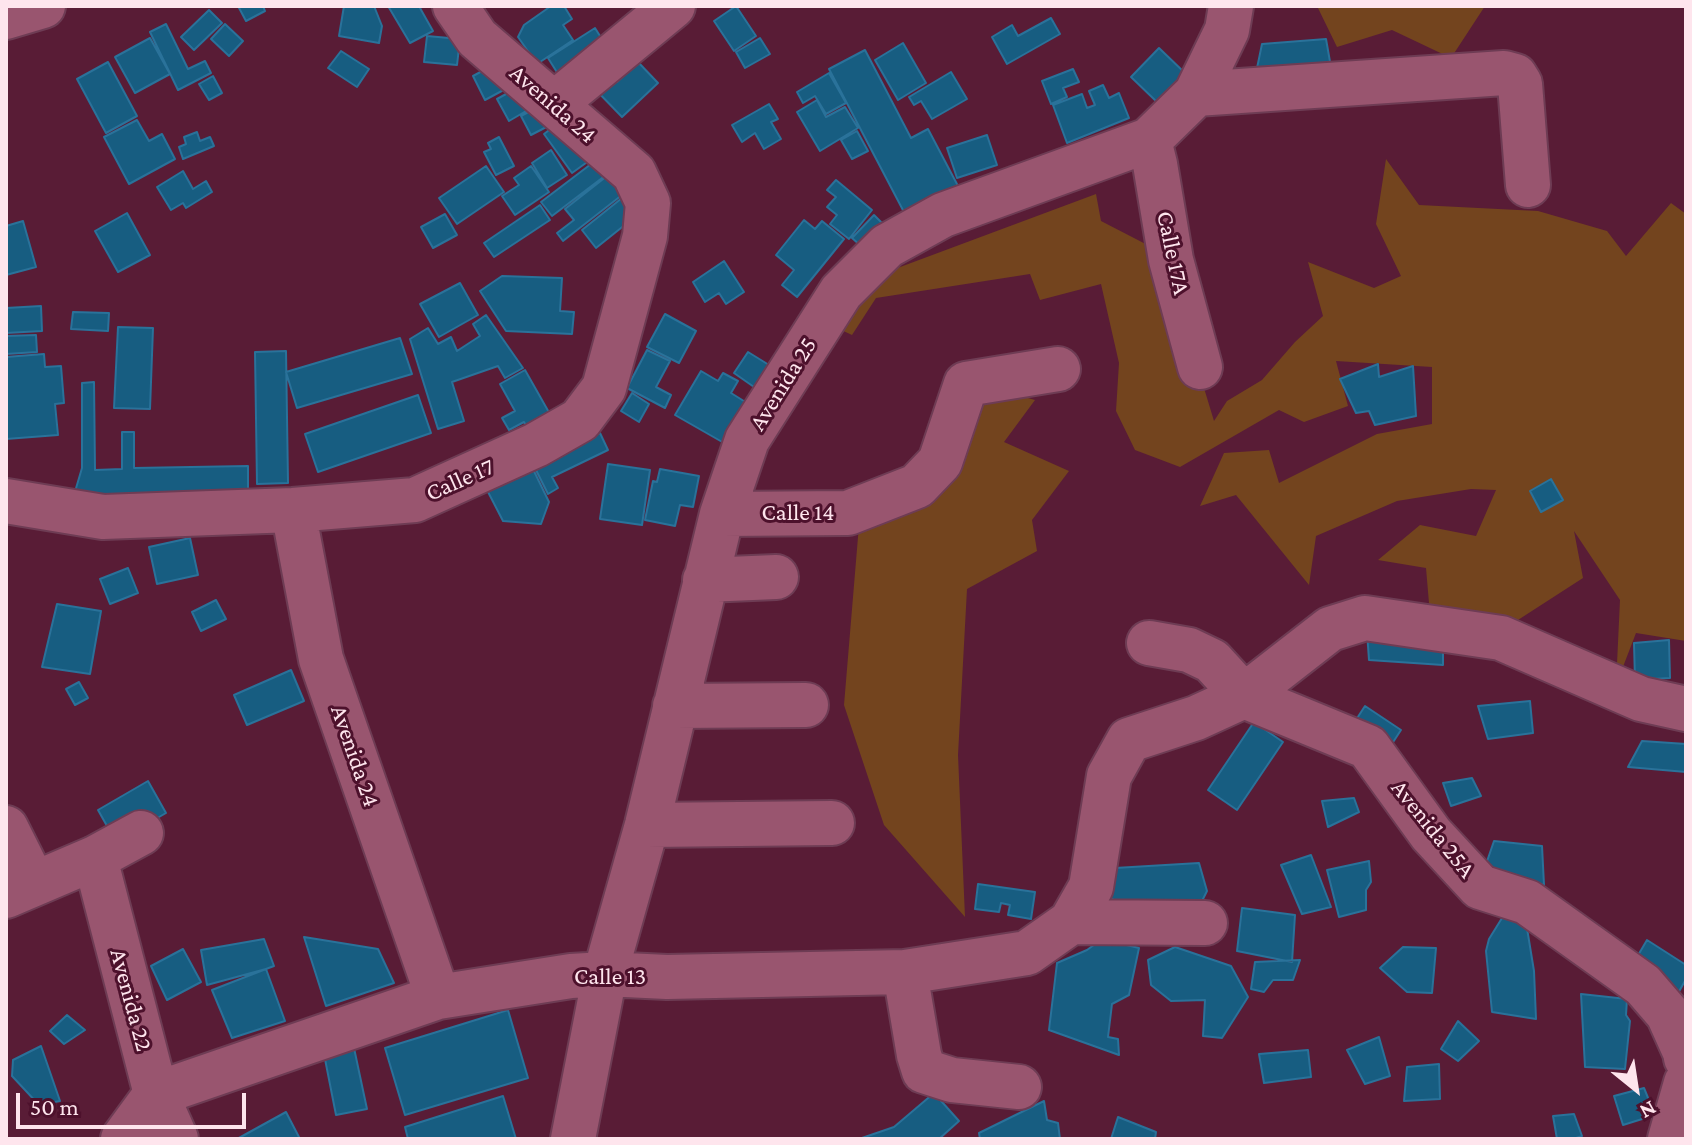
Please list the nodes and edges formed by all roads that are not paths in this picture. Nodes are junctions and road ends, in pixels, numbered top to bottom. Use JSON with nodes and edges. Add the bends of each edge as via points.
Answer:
{"nodes":[{"id":1,"x":455,"y":6,"type":"edge"},
{"id":2,"x":673,"y":6,"type":"edge"},
{"id":3,"x":1231,"y":6,"type":"edge"},
{"id":4,"x":1196,"y":94,"type":"junction"},
{"id":5,"x":554,"y":104,"type":"junction"},
{"id":6,"x":1149,"y":140,"type":"junction"},
{"id":7,"x":1528,"y":185,"type":"dead end"},
{"id":8,"x":648,"y":203,"type":"joint"},
{"id":9,"x":1200,"y":367,"type":"dead end"},
{"id":10,"x":1058,"y":369,"type":"dead end"},
{"id":11,"x":6,"y":501,"type":"edge"},
{"id":12,"x":293,"y":510,"type":"junction"},
{"id":13,"x":722,"y":514,"type":"junction"},
{"id":14,"x":776,"y":577,"type":"dead end"},
{"id":15,"x":705,"y":580,"type":"junction"},
{"id":16,"x":1149,"y":643,"type":"dead end"},
{"id":17,"x":1244,"y":696,"type":"junction"},
{"id":18,"x":806,"y":705,"type":"dead end"},
{"id":19,"x":675,"y":706,"type":"junction"},
{"id":20,"x":1686,"y":709,"type":"edge"},
{"id":21,"x":832,"y":823,"type":"dead end"},
{"id":22,"x":647,"y":825,"type":"junction"},
{"id":23,"x":6,"y":828,"type":"edge"},
{"id":24,"x":141,"y":833,"type":"dead end"},
{"id":25,"x":95,"y":858,"type":"junction"},
{"id":26,"x":20,"y":890,"type":"edge"},
{"id":27,"x":1071,"y":922,"type":"junction"},
{"id":28,"x":1205,"y":923,"type":"dead end"},
{"id":29,"x":905,"y":972,"type":"junction"},
{"id":30,"x":605,"y":974,"type":"junction"},
{"id":31,"x":438,"y":997,"type":"junction"},
{"id":32,"x":1686,"y":1058,"type":"edge"},
{"id":33,"x":1019,"y":1087,"type":"dead end"},
{"id":34,"x":156,"y":1094,"type":"junction"},
{"id":35,"x":123,"y":1139,"type":"edge"},
{"id":36,"x":176,"y":1139,"type":"edge"},
{"id":37,"x":573,"y":1139,"type":"edge"}],
"edges":[{"from":1,"to":5,"type":"street","name":"Avenida 24","via":[[477,38]]},
{"from":2,"to":5,"type":"street"},
{"from":3,"to":4,"type":"street","name":"Avenida 25","via":[[1227,30]]},
{"from":4,"to":6,"type":"street","name":"Avenida 25"},
{"from":4,"to":7,"type":"street","via":[[1515,76],[1520,84]]},
{"from":5,"to":8,"type":"street","name":"Avenida 24","via":[[634,173]]},
{"from":6,"to":9,"type":"street","name":"Calle 17A","via":[[1171,260]]},
{"from":6,"to":13,"type":"street","name":"Avenida 25","via":[[943,215],[887,246],[841,292],[747,440]]},
{"from":8,"to":12,"type":"street","name":"Calle 17","via":[[645,236],[604,388],[580,420],[415,500]]},
{"from":10,"to":13,"type":"street","name":"Calle 14","via":[[966,384],[940,462],[917,486],[848,513]]},
{"from":11,"to":12,"type":"street","name":"Calle 17","via":[[103,517]]},
{"from":12,"to":31,"type":"street","name":"Avenida 24","via":[[321,659]]},
{"from":13,"to":15,"type":"street","name":"Avenida 25"},
{"from":14,"to":15,"type":"street"},
{"from":15,"to":19,"type":"street","name":"Avenida 25"},
{"from":16,"to":17,"type":"street","name":"Avenida 25A","via":[[1189,650],[1212,661]]},
{"from":17,"to":20,"type":"street","via":[[1330,629],[1365,618],[1501,638],[1641,699]]},
{"from":17,"to":27,"type":"street","via":[[1129,740],[1109,776],[1091,887]]},
{"from":17,"to":32,"type":"street","name":"Avenida 25A","via":[[1368,747],[1431,834],[1480,887],[1527,902],[1643,985],[1668,1014]]},
{"from":18,"to":19,"type":"street"},
{"from":19,"to":22,"type":"street","name":"Avenida 25"},
{"from":21,"to":22,"type":"street"},
{"from":22,"to":30,"type":"street","name":"Avenida 25"},
{"from":23,"to":26,"type":"street"},
{"from":24,"to":25,"type":"street"},
{"from":25,"to":26,"type":"street"},
{"from":25,"to":34,"type":"street","name":"Avenida 22"},
{"from":27,"to":28,"type":"street"},
{"from":27,"to":29,"type":"street","name":"Calle 13","via":[[1027,953]]},
{"from":29,"to":30,"type":"street","name":"Calle 13"},
{"from":29,"to":33,"type":"street","via":[[924,1071],[952,1080]]},
{"from":30,"to":31,"type":"street","name":"Calle 13"},
{"from":30,"to":37,"type":"street","name":"Avenida 25"},
{"from":31,"to":34,"type":"street","name":"Calle 13"},
{"from":34,"to":35,"type":"street"},
{"from":34,"to":36,"type":"street","name":"Avenida 22"}]}
